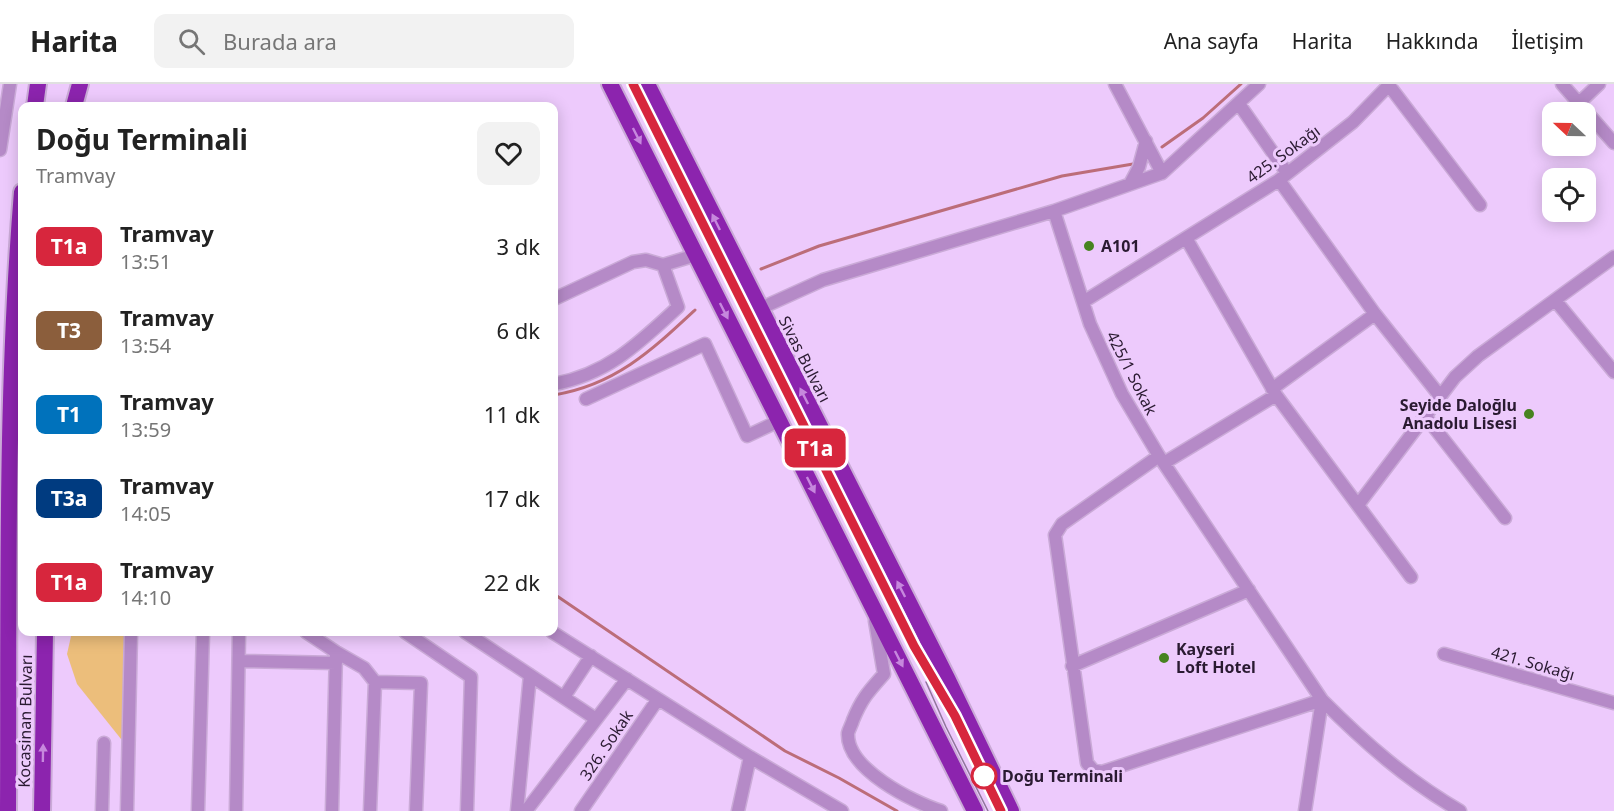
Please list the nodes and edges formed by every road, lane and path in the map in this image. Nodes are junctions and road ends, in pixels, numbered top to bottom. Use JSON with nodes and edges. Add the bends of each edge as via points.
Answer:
{"nodes":[{"id":1,"x":10,"y":84,"type":"edge"},
{"id":2,"x":38,"y":84,"type":"edge"},
{"id":3,"x":74,"y":84,"type":"edge"},
{"id":4,"x":80,"y":84,"type":"edge"},
{"id":5,"x":610,"y":84,"type":"edge"},
{"id":6,"x":647,"y":84,"type":"edge"},
{"id":7,"x":1115,"y":84,"type":"edge"},
{"id":8,"x":1259,"y":84,"type":"edge"},
{"id":9,"x":1389,"y":84,"type":"edge"},
{"id":10,"x":1562,"y":84,"type":"edge"},
{"id":11,"x":1599,"y":84,"type":"edge"},
{"id":12,"x":35,"y":102,"type":"edge"},
{"id":13,"x":72,"y":102,"type":"edge"},
{"id":14,"x":73,"y":102,"type":"edge"},
{"id":15,"x":1578,"y":102,"type":"edge"},
{"id":16,"x":1580,"y":102,"type":"edge"},
{"id":17,"x":1239,"y":104,"type":"junction"},
{"id":18,"x":1596,"y":122,"type":"edge"},
{"id":19,"x":1146,"y":141,"type":"junction"},
{"id":20,"x":1614,"y":143,"type":"edge"},
{"id":21,"x":0,"y":150,"type":"edge"},
{"id":22,"x":1162,"y":173,"type":"junction"},
{"id":23,"x":1283,"y":176,"type":"junction"},
{"id":24,"x":1130,"y":184,"type":"junction"},
{"id":25,"x":1480,"y":205,"type":"dead end"},
{"id":26,"x":1054,"y":210,"type":"junction"},
{"id":27,"x":1186,"y":238,"type":"junction"},
{"id":28,"x":18,"y":243,"type":"edge"},
{"id":29,"x":696,"y":255,"type":"junction"},
{"id":30,"x":1614,"y":256,"type":"edge"},
{"id":31,"x":663,"y":265,"type":"junction"},
{"id":32,"x":558,"y":297,"type":"edge"},
{"id":33,"x":1555,"y":300,"type":"junction"},
{"id":34,"x":1083,"y":302,"type":"junction"},
{"id":35,"x":759,"y":309,"type":"junction"},
{"id":36,"x":1375,"y":314,"type":"junction"},
{"id":37,"x":1614,"y":372,"type":"edge"},
{"id":38,"x":558,"y":383,"type":"edge"},
{"id":39,"x":1274,"y":392,"type":"junction"},
{"id":40,"x":1440,"y":396,"type":"junction"},
{"id":41,"x":586,"y":399,"type":"dead end"},
{"id":42,"x":1426,"y":417,"type":"junction"},
{"id":43,"x":779,"y":421,"type":"junction"},
{"id":44,"x":11,"y":435,"type":"edge"},
{"id":45,"x":1162,"y":460,"type":"junction"},
{"id":46,"x":16,"y":467,"type":"edge"},
{"id":47,"x":1358,"y":505,"type":"junction"},
{"id":48,"x":1505,"y":518,"type":"dead end"},
{"id":49,"x":1411,"y":577,"type":"dead end"},
{"id":50,"x":1249,"y":590,"type":"junction"},
{"id":51,"x":873,"y":609,"type":"junction"},
{"id":52,"x":45,"y":636,"type":"edge"},
{"id":53,"x":131,"y":636,"type":"edge"},
{"id":54,"x":203,"y":636,"type":"edge"},
{"id":55,"x":239,"y":636,"type":"edge"},
{"id":56,"x":311,"y":636,"type":"edge"},
{"id":57,"x":411,"y":636,"type":"edge"},
{"id":58,"x":471,"y":636,"type":"edge"},
{"id":59,"x":558,"y":636,"type":"edge"},
{"id":60,"x":1443,"y":654,"type":"dead end"},
{"id":61,"x":591,"y":656,"type":"junction"},
{"id":62,"x":336,"y":658,"type":"junction"},
{"id":63,"x":239,"y":661,"type":"junction"},
{"id":64,"x":1072,"y":666,"type":"junction"},
{"id":65,"x":530,"y":675,"type":"junction"},
{"id":66,"x":627,"y":679,"type":"junction"},
{"id":67,"x":375,"y":682,"type":"junction"},
{"id":68,"x":564,"y":697,"type":"junction"},
{"id":69,"x":658,"y":699,"type":"junction"},
{"id":70,"x":1322,"y":700,"type":"junction"},
{"id":71,"x":1614,"y":702,"type":"edge"},
{"id":72,"x":596,"y":719,"type":"junction"},
{"id":73,"x":104,"y":743,"type":"dead end"},
{"id":74,"x":750,"y":757,"type":"junction"},
{"id":75,"x":8,"y":811,"type":"edge"},
{"id":76,"x":42,"y":811,"type":"edge"},
{"id":77,"x":102,"y":811,"type":"edge"},
{"id":78,"x":127,"y":811,"type":"edge"},
{"id":79,"x":198,"y":811,"type":"edge"},
{"id":80,"x":236,"y":811,"type":"edge"},
{"id":81,"x":332,"y":811,"type":"edge"},
{"id":82,"x":370,"y":811,"type":"edge"},
{"id":83,"x":416,"y":811,"type":"edge"},
{"id":84,"x":467,"y":811,"type":"edge"},
{"id":85,"x":517,"y":811,"type":"edge"},
{"id":86,"x":526,"y":811,"type":"edge"},
{"id":87,"x":581,"y":811,"type":"edge"},
{"id":88,"x":738,"y":811,"type":"edge"},
{"id":89,"x":842,"y":811,"type":"edge"},
{"id":90,"x":941,"y":811,"type":"edge"},
{"id":91,"x":975,"y":811,"type":"edge"},
{"id":92,"x":1011,"y":811,"type":"edge"},
{"id":93,"x":1305,"y":811,"type":"edge"},
{"id":94,"x":1460,"y":811,"type":"edge"}],
"edges":[{"from":1,"to":21,"type":"street"},
{"from":2,"to":12,"type":"highway"},
{"from":3,"to":13,"type":"highway"},
{"from":4,"to":14,"type":"highway"},
{"from":5,"to":29,"type":"highway","one_way":true},
{"from":35,"to":6,"type":"highway","name":"Sivas Bulvarı","one_way":true},
{"from":7,"to":19,"type":"street"},
{"from":8,"to":17,"type":"street"},
{"from":9,"to":23,"type":"street","name":"425. Sokağı","via":[[1353,122]]},
{"from":9,"to":25,"type":"street"},
{"from":10,"to":15,"type":"street"},
{"from":11,"to":16,"type":"street"},
{"from":17,"to":22,"type":"street"},
{"from":17,"to":23,"type":"street"},
{"from":18,"to":20,"type":"street"},
{"from":19,"to":22,"type":"street"},
{"from":19,"to":24,"type":"street"},
{"from":22,"to":24,"type":"street"},
{"from":23,"to":27,"type":"street","name":"425. Sokağı"},
{"from":23,"to":36,"type":"street"},
{"from":24,"to":26,"type":"street"},
{"from":26,"to":34,"type":"street","name":"425/1 Sokak"},
{"from":26,"to":35,"type":"street","via":[[823,280]]},
{"from":27,"to":34,"type":"street","name":"425. Sokağı"},
{"from":27,"to":39,"type":"street"},
{"from":28,"to":44,"type":"highway","name":"Kocasinan Bulvarı"},
{"from":29,"to":31,"type":"street"},
{"from":29,"to":43,"type":"highway","one_way":true},
{"from":30,"to":33,"type":"street"},
{"from":31,"to":32,"type":"street","via":[[639,260]]},
{"from":31,"to":38,"type":"street","via":[[678,307],[619,359]]},
{"from":33,"to":37,"type":"street"},
{"from":33,"to":40,"type":"street","via":[[1472,361]]},
{"from":34,"to":45,"type":"street","name":"425/1 Sokak","via":[[1108,367]]},
{"from":92,"to":35,"type":"highway","name":"Sivas Bulvarı","one_way":true},
{"from":36,"to":39,"type":"street"},
{"from":36,"to":40,"type":"street"},
{"from":39,"to":45,"type":"street"},
{"from":39,"to":47,"type":"street"},
{"from":40,"to":42,"type":"street"},
{"from":41,"to":43,"type":"street","via":[[705,344],[747,436]]},
{"from":42,"to":47,"type":"street"},
{"from":42,"to":48,"type":"street"},
{"from":43,"to":51,"type":"highway","one_way":true},
{"from":44,"to":46,"type":"highway","name":"Kocasinan Bulvarı"},
{"from":45,"to":50,"type":"street","name":"425/1 Sokak"},
{"from":45,"to":64,"type":"street","via":[[1056,530]]},
{"from":46,"to":75,"type":"highway","name":"Kocasinan Bulvarı"},
{"from":47,"to":49,"type":"street"},
{"from":50,"to":64,"type":"street"},
{"from":50,"to":70,"type":"street","name":"425/1 Sokak"},
{"from":51,"to":90,"type":"street","via":[[884,674],[862,699],[848,732],[852,747],[864,765],[891,787]]},
{"from":51,"to":91,"type":"highway","one_way":true},
{"from":76,"to":52,"type":"highway","name":"Kocasinan Bulvarı","one_way":true},
{"from":53,"to":78,"type":"street"},
{"from":54,"to":79,"type":"street"},
{"from":55,"to":63,"type":"street"},
{"from":56,"to":62,"type":"street"},
{"from":57,"to":84,"type":"street","via":[[471,677]]},
{"from":58,"to":65,"type":"street"},
{"from":59,"to":61,"type":"street"},
{"from":60,"to":71,"type":"street","name":"421. Sokağı"},
{"from":61,"to":66,"type":"street"},
{"from":61,"to":68,"type":"street"},
{"from":62,"to":63,"type":"street"},
{"from":62,"to":67,"type":"street","via":[[364,668]]},
{"from":62,"to":81,"type":"street"},
{"from":63,"to":80,"type":"street"},
{"from":64,"to":70,"type":"street","via":[[1087,763],[1102,772]]},
{"from":65,"to":68,"type":"street"},
{"from":65,"to":85,"type":"street"},
{"from":66,"to":69,"type":"street"},
{"from":66,"to":72,"type":"street"},
{"from":67,"to":82,"type":"street"},
{"from":67,"to":83,"type":"street","via":[[421,683]]},
{"from":68,"to":72,"type":"street"},
{"from":69,"to":74,"type":"street"},
{"from":69,"to":87,"type":"street","name":"326. Sokak"},
{"from":70,"to":93,"type":"street"},
{"from":70,"to":94,"type":"street","name":"425/1 Sokak","via":[[1394,768]]},
{"from":72,"to":86,"type":"street"},
{"from":73,"to":77,"type":"street"},
{"from":74,"to":88,"type":"street"},
{"from":74,"to":89,"type":"street"}]}
